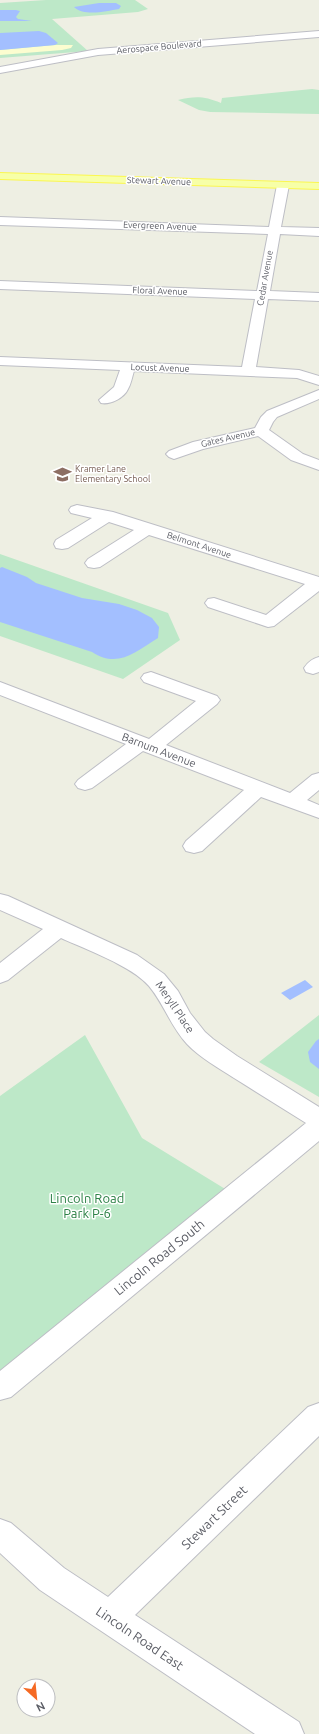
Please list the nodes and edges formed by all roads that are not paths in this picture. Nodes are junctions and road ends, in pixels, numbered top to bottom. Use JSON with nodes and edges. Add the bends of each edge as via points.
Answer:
{"nodes":[{"id":1,"x":319,"y":34,"type":"edge"},
{"id":2,"x":0,"y":70,"type":"edge"},
{"id":3,"x":0,"y":176,"type":"edge"},
{"id":4,"x":283,"y":185,"type":"junction"},
{"id":5,"x":319,"y":186,"type":"edge"},
{"id":6,"x":0,"y":221,"type":"edge"},
{"id":7,"x":274,"y":230,"type":"junction"},
{"id":8,"x":319,"y":232,"type":"edge"},
{"id":9,"x":0,"y":285,"type":"edge"},
{"id":10,"x":263,"y":295,"type":"junction"},
{"id":11,"x":319,"y":297,"type":"edge"},
{"id":12,"x":0,"y":361,"type":"edge"},
{"id":13,"x":129,"y":366,"type":"junction"},
{"id":14,"x":248,"y":371,"type":"junction"},
{"id":15,"x":319,"y":381,"type":"edge"},
{"id":16,"x":319,"y":394,"type":"edge"},
{"id":17,"x":106,"y":400,"type":"dead end"},
{"id":18,"x":260,"y":431,"type":"junction"},
{"id":19,"x":174,"y":454,"type":"dead end"},
{"id":20,"x":319,"y":466,"type":"edge"},
{"id":21,"x":78,"y":510,"type":"dead end"},
{"id":22,"x":107,"y":516,"type":"junction"},
{"id":23,"x":147,"y":529,"type":"junction"},
{"id":24,"x":62,"y":544,"type":"dead end"},
{"id":25,"x":94,"y":563,"type":"dead end"},
{"id":26,"x":319,"y":583,"type":"edge"},
{"id":27,"x":214,"y":603,"type":"dead end"},
{"id":28,"x":151,"y":678,"type":"dead end"},
{"id":29,"x":0,"y":688,"type":"edge"},
{"id":30,"x":146,"y":745,"type":"junction"},
{"id":31,"x":319,"y":779,"type":"edge"},
{"id":32,"x":85,"y":784,"type":"dead end"},
{"id":33,"x":259,"y":788,"type":"junction"},
{"id":34,"x":294,"y":802,"type":"junction"},
{"id":35,"x":319,"y":812,"type":"edge"},
{"id":36,"x":194,"y":846,"type":"dead end"},
{"id":37,"x":0,"y":901,"type":"edge"},
{"id":38,"x":59,"y":928,"type":"junction"},
{"id":39,"x":0,"y":975,"type":"edge"},
{"id":40,"x":319,"y":1119,"type":"edge"},
{"id":41,"x":319,"y":1127,"type":"edge"},
{"id":42,"x":0,"y":1388,"type":"edge"},
{"id":43,"x":315,"y":1426,"type":"edge"},
{"id":44,"x":0,"y":1533,"type":"edge"},
{"id":45,"x":110,"y":1617,"type":"junction"},
{"id":46,"x":286,"y":1734,"type":"edge"}],
"edges":[{"from":1,"to":2,"type":"street","name":"Aerospace Boulevard","via":[[98,52]]},
{"from":3,"to":4,"type":"main road","name":"Stewart Avenue"},
{"from":4,"to":5,"type":"main road","name":"Stewart Avenue"},
{"from":4,"to":7,"type":"street","name":"Cedar Avenue"},
{"from":6,"to":7,"type":"street","name":"Evergreen Avenue"},
{"from":7,"to":8,"type":"street","name":"Evergreen Avenue"},
{"from":7,"to":10,"type":"street","name":"Cedar Avenue"},
{"from":9,"to":10,"type":"street","name":"Floral Avenue"},
{"from":10,"to":11,"type":"street","name":"Floral Avenue"},
{"from":10,"to":14,"type":"street","name":"Cedar Avenue"},
{"from":12,"to":13,"type":"street","name":"Locust Avenue"},
{"from":13,"to":14,"type":"street","name":"Locust Avenue"},
{"from":13,"to":17,"type":"street","via":[[121,389]]},
{"from":14,"to":15,"type":"street","name":"Locust Avenue","via":[[299,374]]},
{"from":16,"to":18,"type":"street","name":"Gates Avenue","via":[[272,414]]},
{"from":18,"to":19,"type":"street","name":"Gates Avenue","via":[[198,445]]},
{"from":18,"to":20,"type":"street","via":[[297,457]]},
{"from":21,"to":22,"type":"street","name":"Belmont Avenue"},
{"from":22,"to":23,"type":"street","name":"Belmont Avenue"},
{"from":22,"to":24,"type":"street"},
{"from":23,"to":25,"type":"street"},
{"from":23,"to":26,"type":"street","name":"Belmont Avenue"},
{"from":26,"to":27,"type":"street","via":[[268,622]]},
{"from":28,"to":30,"type":"street","via":[[210,700]]},
{"from":29,"to":30,"type":"street","name":"Barnum Avenue"},
{"from":30,"to":32,"type":"street"},
{"from":30,"to":33,"type":"street","name":"Barnum Avenue"},
{"from":31,"to":34,"type":"street"},
{"from":33,"to":34,"type":"street","name":"Barnum Avenue"},
{"from":33,"to":36,"type":"street"},
{"from":34,"to":35,"type":"street","name":"Barnum Avenue"},
{"from":37,"to":38,"type":"street","name":"Meryll Place"},
{"from":38,"to":39,"type":"street"},
{"from":38,"to":40,"type":"street","name":"Meryll Place","via":[[129,960],[146,971],[170,997],[179,1016],[196,1038],[228,1062]]},
{"from":41,"to":42,"type":"street","name":"Lincoln Road South"},
{"from":43,"to":45,"type":"street","name":"Stewart Street"},
{"from":44,"to":45,"type":"street","name":"Lincoln Road East","via":[[52,1579]]},
{"from":45,"to":46,"type":"street","name":"Lincoln Road East"}]}
